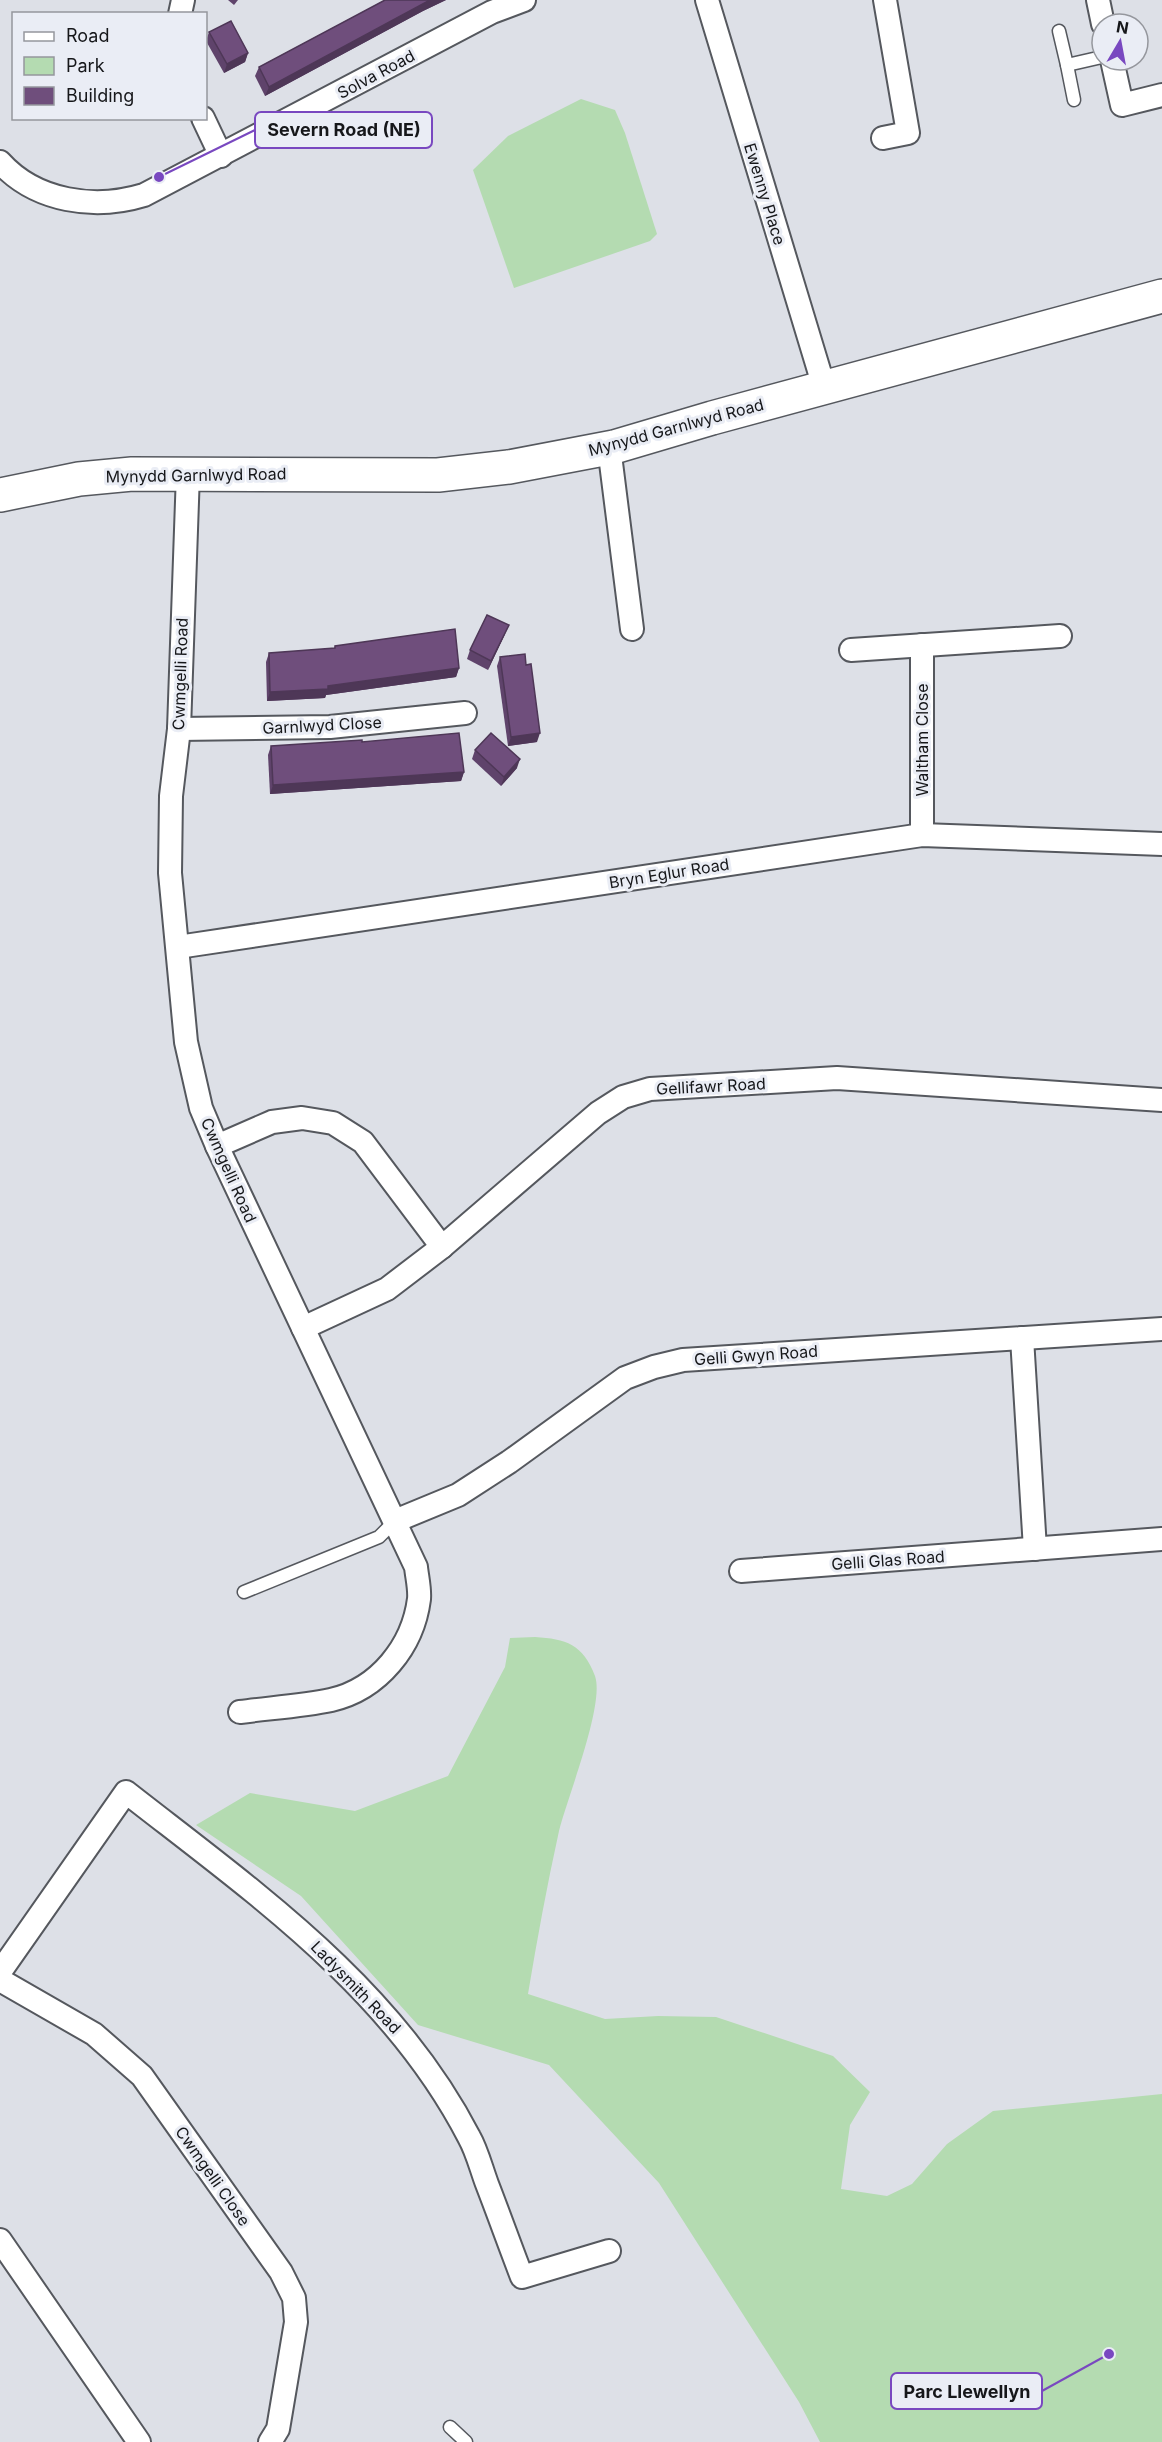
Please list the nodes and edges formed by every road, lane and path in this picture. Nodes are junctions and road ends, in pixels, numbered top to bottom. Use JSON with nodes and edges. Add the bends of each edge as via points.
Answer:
{"nodes":[{"id":1,"x":524,"y":0,"type":"edge"},
{"id":2,"x":707,"y":0,"type":"edge"},
{"id":3,"x":885,"y":0,"type":"edge"},
{"id":4,"x":1059,"y":31,"type":"dead end"},
{"id":5,"x":1090,"y":60,"type":"edge"},
{"id":6,"x":1067,"y":65,"type":"junction"},
{"id":7,"x":1115,"y":72,"type":"edge"},
{"id":8,"x":1162,"y":95,"type":"edge"},
{"id":9,"x":1074,"y":100,"type":"dead end"},
{"id":10,"x":204,"y":120,"type":"edge"},
{"id":11,"x":883,"y":138,"type":"dead end"},
{"id":12,"x":221,"y":156,"type":"junction"},
{"id":13,"x":0,"y":162,"type":"edge"},
{"id":14,"x":1162,"y":296,"type":"edge"},
{"id":15,"x":824,"y":387,"type":"junction"},
{"id":16,"x":609,"y":447,"type":"junction"},
{"id":17,"x":188,"y":473,"type":"junction"},
{"id":18,"x":0,"y":495,"type":"edge"},
{"id":19,"x":632,"y":629,"type":"dead end"},
{"id":20,"x":1060,"y":636,"type":"dead end"},
{"id":21,"x":922,"y":645,"type":"junction"},
{"id":22,"x":851,"y":650,"type":"dead end"},
{"id":23,"x":465,"y":713,"type":"dead end"},
{"id":24,"x":179,"y":729,"type":"junction"},
{"id":25,"x":922,"y":835,"type":"junction"},
{"id":26,"x":1162,"y":844,"type":"edge"},
{"id":27,"x":177,"y":947,"type":"junction"},
{"id":28,"x":1162,"y":1100,"type":"edge"},
{"id":29,"x":217,"y":1146,"type":"junction"},
{"id":30,"x":442,"y":1247,"type":"junction"},
{"id":31,"x":303,"y":1328,"type":"junction"},
{"id":32,"x":1162,"y":1329,"type":"edge"},
{"id":33,"x":1022,"y":1338,"type":"junction"},
{"id":34,"x":395,"y":1521,"type":"junction"},
{"id":35,"x":1162,"y":1539,"type":"edge"},
{"id":36,"x":1035,"y":1549,"type":"junction"},
{"id":37,"x":741,"y":1571,"type":"dead end"},
{"id":38,"x":244,"y":1592,"type":"dead end"},
{"id":39,"x":240,"y":1712,"type":"dead end"},
{"id":40,"x":0,"y":1972,"type":"edge"},
{"id":41,"x":0,"y":1980,"type":"edge"},
{"id":42,"x":0,"y":2240,"type":"edge"},
{"id":43,"x":609,"y":2251,"type":"dead end"},
{"id":44,"x":450,"y":2427,"type":"dead end"},
{"id":45,"x":139,"y":2442,"type":"edge"},
{"id":46,"x":270,"y":2442,"type":"edge"},
{"id":47,"x":466,"y":2442,"type":"edge"}],
"edges":[{"from":1,"to":12,"type":"street","name":"Solva Road","via":[[492,12]]},
{"from":2,"to":15,"type":"street","name":"Ewenny Place"},
{"from":3,"to":11,"type":"street","via":[[908,133]]},
{"from":4,"to":6,"type":"lane"},
{"from":5,"to":6,"type":"lane"},
{"from":6,"to":9,"type":"lane"},
{"from":7,"to":8,"type":"street","via":[[1122,105]]},
{"from":10,"to":12,"type":"street"},
{"from":12,"to":13,"type":"street","name":"Solva Road","via":[[144,195],[99,203],[51,195],[28,185]]},
{"from":14,"to":15,"type":"street","name":"Mynydd Garnlwyd Road"},
{"from":15,"to":16,"type":"street","name":"Mynydd Garnlwyd Road"},
{"from":16,"to":17,"type":"street","name":"Mynydd Garnlwyd Road","via":[[509,467],[438,475]]},
{"from":16,"to":19,"type":"street"},
{"from":17,"to":18,"type":"street","name":"Mynydd Garnlwyd Road","via":[[79,479]]},
{"from":17,"to":24,"type":"street","name":"Cwmgelli Road"},
{"from":20,"to":21,"type":"street"},
{"from":21,"to":22,"type":"street"},
{"from":21,"to":25,"type":"street","name":"Waltham Close"},
{"from":23,"to":24,"type":"street","name":"Garnlwyd Close","via":[[330,727]]},
{"from":24,"to":27,"type":"street","name":"Cwmgelli Road","via":[[171,796],[170,873]]},
{"from":25,"to":26,"type":"street","name":"Bryn Eglur Road"},
{"from":25,"to":27,"type":"street","name":"Bryn Eglur Road"},
{"from":27,"to":29,"type":"street","name":"Cwmgelli Road","via":[[186,1042],[201,1108]]},
{"from":28,"to":30,"type":"street","name":"Gellifawr Road","via":[[837,1078],[650,1089],[623,1097],[598,1113]]},
{"from":29,"to":30,"type":"street","via":[[272,1122],[302,1118],[333,1123],[363,1142]]},
{"from":29,"to":31,"type":"street","name":"Cwmgelli Road"},
{"from":30,"to":31,"type":"street","name":"Gellifawr Road","via":[[387,1289]]},
{"from":31,"to":34,"type":"street","name":"Cwmgelli Road"},
{"from":32,"to":33,"type":"street","name":"Gelli Gwyn Road"},
{"from":33,"to":34,"type":"street","name":"Gelli Gwyn Road","via":[[682,1360],[654,1367],[625,1378],[458,1495]]},
{"from":33,"to":36,"type":"street"},
{"from":34,"to":38,"type":"lane","via":[[379,1537]]},
{"from":34,"to":39,"type":"street","name":"Cwmgelli Road","via":[[416,1567],[419,1597],[413,1627],[396,1658],[372,1682],[334,1699]]},
{"from":35,"to":36,"type":"street","name":"Gelli Glas Road"},
{"from":36,"to":37,"type":"street","name":"Gelli Glas Road"},
{"from":40,"to":43,"type":"street","name":"Ladysmith Road","via":[[126,1792],[329,1955],[392,2020],[434,2078],[470,2138],[522,2277]]},
{"from":41,"to":46,"type":"street","name":"Cwmgelli Close","via":[[94,2034],[142,2076],[281,2272],[294,2298],[296,2322],[278,2429]]},
{"from":42,"to":45,"type":"street"},
{"from":44,"to":47,"type":"lane"}]}
